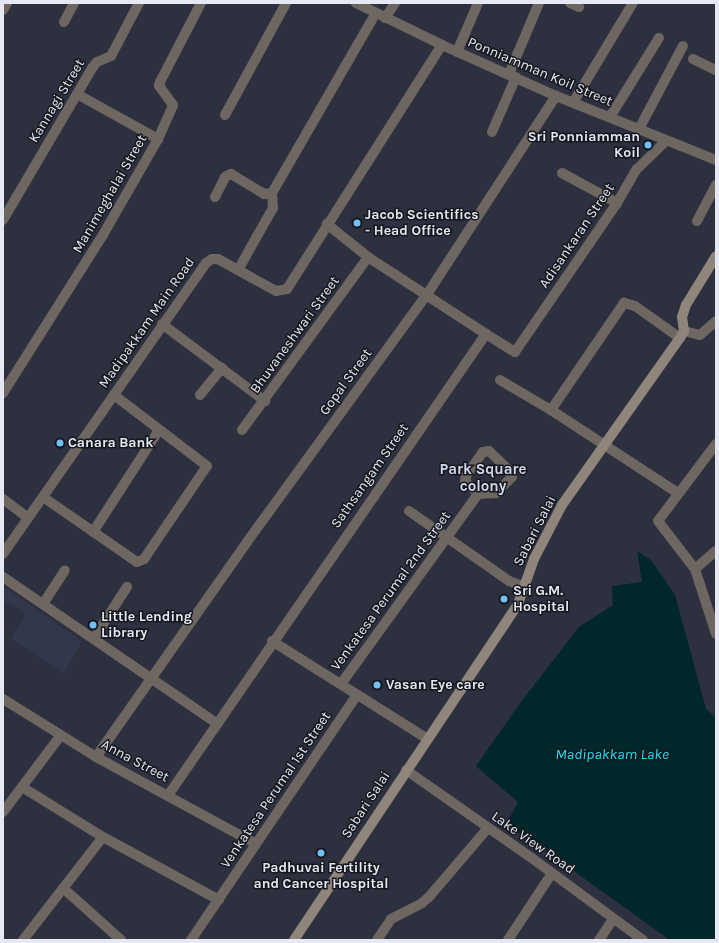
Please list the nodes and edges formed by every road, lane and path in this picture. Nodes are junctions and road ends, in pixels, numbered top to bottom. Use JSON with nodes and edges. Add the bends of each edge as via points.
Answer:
{"nodes":[{"id":1,"x":7,"y":3,"type":"edge"},
{"id":2,"x":74,"y":3,"type":"edge"},
{"id":3,"x":139,"y":3,"type":"edge"},
{"id":4,"x":201,"y":3,"type":"edge"},
{"id":5,"x":286,"y":3,"type":"edge"},
{"id":6,"x":356,"y":3,"type":"edge"},
{"id":7,"x":395,"y":3,"type":"edge"},
{"id":8,"x":478,"y":3,"type":"edge"},
{"id":9,"x":539,"y":3,"type":"edge"},
{"id":10,"x":570,"y":3,"type":"edge"},
{"id":11,"x":633,"y":3,"type":"edge"},
{"id":12,"x":579,"y":8,"type":"dead end"},
{"id":13,"x":3,"y":10,"type":"edge"},
{"id":14,"x":376,"y":13,"type":"junction"},
{"id":15,"x":385,"y":18,"type":"junction"},
{"id":16,"x":64,"y":22,"type":"dead end"},
{"id":17,"x":659,"y":38,"type":"dead end"},
{"id":18,"x":442,"y":45,"type":"junction"},
{"id":19,"x":684,"y":46,"type":"dead end"},
{"id":20,"x":457,"y":52,"type":"junction"},
{"id":21,"x":693,"y":59,"type":"dead end"},
{"id":22,"x":716,"y":70,"type":"edge"},
{"id":23,"x":512,"y":76,"type":"junction"},
{"id":24,"x":76,"y":94,"type":"junction"},
{"id":25,"x":556,"y":96,"type":"junction"},
{"id":26,"x":574,"y":101,"type":"junction"},
{"id":27,"x":226,"y":115,"type":"dead end"},
{"id":28,"x":610,"y":117,"type":"junction"},
{"id":29,"x":639,"y":129,"type":"junction"},
{"id":30,"x":492,"y":132,"type":"dead end"},
{"id":31,"x":158,"y":139,"type":"junction"},
{"id":32,"x":666,"y":141,"type":"junction"},
{"id":33,"x":716,"y":160,"type":"edge"},
{"id":34,"x":562,"y":173,"type":"dead end"},
{"id":35,"x":716,"y":185,"type":"edge"},
{"id":36,"x":272,"y":193,"type":"junction"},
{"id":37,"x":215,"y":197,"type":"dead end"},
{"id":38,"x":617,"y":203,"type":"junction"},
{"id":39,"x":3,"y":220,"type":"edge"},
{"id":40,"x":697,"y":221,"type":"dead end"},
{"id":41,"x":327,"y":224,"type":"junction"},
{"id":42,"x":716,"y":256,"type":"edge"},
{"id":43,"x":368,"y":257,"type":"junction"},
{"id":44,"x":238,"y":270,"type":"junction"},
{"id":45,"x":426,"y":296,"type":"junction"},
{"id":46,"x":716,"y":321,"type":"edge"},
{"id":47,"x":162,"y":324,"type":"junction"},
{"id":48,"x":486,"y":334,"type":"junction"},
{"id":49,"x":682,"y":334,"type":"junction"},
{"id":50,"x":222,"y":368,"type":"junction"},
{"id":51,"x":500,"y":380,"type":"dead end"},
{"id":52,"x":3,"y":393,"type":"edge"},
{"id":53,"x":114,"y":394,"type":"junction"},
{"id":54,"x":200,"y":395,"type":"dead end"},
{"id":55,"x":265,"y":401,"type":"junction"},
{"id":56,"x":551,"y":410,"type":"junction"},
{"id":57,"x":159,"y":430,"type":"junction"},
{"id":58,"x":242,"y":430,"type":"dead end"},
{"id":59,"x":716,"y":444,"type":"edge"},
{"id":60,"x":604,"y":445,"type":"junction"},
{"id":61,"x":678,"y":493,"type":"junction"},
{"id":62,"x":478,"y":494,"type":"junction"},
{"id":63,"x":43,"y":498,"type":"junction"},
{"id":64,"x":3,"y":499,"type":"edge"},
{"id":65,"x":409,"y":510,"type":"dead end"},
{"id":66,"x":28,"y":518,"type":"junction"},
{"id":67,"x":93,"y":532,"type":"junction"},
{"id":68,"x":446,"y":535,"type":"junction"},
{"id":69,"x":716,"y":551,"type":"edge"},
{"id":70,"x":3,"y":554,"type":"edge"},
{"id":71,"x":695,"y":569,"type":"junction"},
{"id":72,"x":65,"y":570,"type":"dead end"},
{"id":73,"x":3,"y":577,"type":"edge"},
{"id":74,"x":523,"y":586,"type":"junction"},
{"id":75,"x":127,"y":588,"type":"dead end"},
{"id":76,"x":43,"y":604,"type":"junction"},
{"id":77,"x":716,"y":634,"type":"edge"},
{"id":78,"x":94,"y":638,"type":"junction"},
{"id":79,"x":272,"y":641,"type":"junction"},
{"id":80,"x":153,"y":680,"type":"junction"},
{"id":81,"x":341,"y":684,"type":"junction"},
{"id":82,"x":356,"y":695,"type":"junction"},
{"id":83,"x":3,"y":700,"type":"edge"},
{"id":84,"x":218,"y":724,"type":"junction"},
{"id":85,"x":61,"y":735,"type":"junction"},
{"id":86,"x":426,"y":738,"type":"junction"},
{"id":87,"x":96,"y":757,"type":"junction"},
{"id":88,"x":406,"y":770,"type":"junction"},
{"id":89,"x":22,"y":787,"type":"junction"},
{"id":90,"x":169,"y":794,"type":"junction"},
{"id":91,"x":3,"y":812,"type":"edge"},
{"id":92,"x":488,"y":828,"type":"junction"},
{"id":93,"x":103,"y":837,"type":"junction"},
{"id":94,"x":256,"y":844,"type":"junction"},
{"id":95,"x":552,"y":874,"type":"junction"},
{"id":96,"x":63,"y":888,"type":"junction"},
{"id":97,"x":219,"y":900,"type":"junction"},
{"id":98,"x":613,"y":919,"type":"junction"},
{"id":99,"x":23,"y":940,"type":"edge"},
{"id":100,"x":121,"y":940,"type":"edge"},
{"id":101,"x":192,"y":940,"type":"edge"},
{"id":102,"x":294,"y":940,"type":"edge"},
{"id":103,"x":377,"y":940,"type":"edge"},
{"id":104,"x":508,"y":940,"type":"edge"},
{"id":105,"x":598,"y":940,"type":"edge"},
{"id":106,"x":643,"y":940,"type":"edge"}],
"edges":[{"from":1,"to":13,"type":"street"},
{"from":2,"to":16,"type":"street"},
{"from":3,"to":24,"type":"street","name":"Kannagi Street","via":[[111,56],[97,62]]},
{"from":4,"to":31,"type":"street","name":"Manimeghalai Street","via":[[160,82],[159,86],[173,105]]},
{"from":5,"to":27,"type":"street"},
{"from":6,"to":14,"type":"street","name":"Ponniamman Koil Street"},
{"from":7,"to":15,"type":"street"},
{"from":8,"to":20,"type":"street"},
{"from":9,"to":23,"type":"street"},
{"from":10,"to":12,"type":"street"},
{"from":11,"to":26,"type":"street"},
{"from":14,"to":15,"type":"street","name":"Ponniamman Koil Street"},
{"from":14,"to":36,"type":"street"},
{"from":15,"to":18,"type":"street","name":"Ponniamman Koil Street"},
{"from":17,"to":28,"type":"street"},
{"from":18,"to":20,"type":"street","name":"Ponniamman Koil Street"},
{"from":18,"to":41,"type":"street","name":"Madipakkam Main Road"},
{"from":19,"to":29,"type":"street"},
{"from":20,"to":23,"type":"street","name":"Ponniamman Koil Street"},
{"from":21,"to":22,"type":"street"},
{"from":23,"to":25,"type":"street","name":"Ponniamman Koil Street"},
{"from":23,"to":30,"type":"street"},
{"from":24,"to":31,"type":"street"},
{"from":24,"to":39,"type":"street","name":"Kannagi Street"},
{"from":25,"to":26,"type":"street","name":"Ponniamman Koil Street"},
{"from":25,"to":45,"type":"street","name":"Gopal Street"},
{"from":26,"to":28,"type":"street","name":"Ponniamman Koil Street"},
{"from":28,"to":29,"type":"street","name":"Ponniamman Koil Street"},
{"from":29,"to":32,"type":"street","name":"Ponniamman Koil Street"},
{"from":31,"to":52,"type":"street","name":"Manimeghalai Street","via":[[104,233]]},
{"from":32,"to":33,"type":"street","name":"Ponniamman Koil Street"},
{"from":32,"to":38,"type":"street","name":"Adisankaran Street","via":[[637,169]]},
{"from":34,"to":38,"type":"street"},
{"from":35,"to":40,"type":"street"},
{"from":36,"to":37,"type":"street","via":[[264,194],[232,174],[225,177]]},
{"from":36,"to":44,"type":"street","via":[[273,208]]},
{"from":38,"to":48,"type":"street","name":"Adisankaran Street","via":[[515,352]]},
{"from":41,"to":43,"type":"street"},
{"from":41,"to":44,"type":"street","name":"Madipakkam Main Road","via":[[287,289],[276,291]]},
{"from":42,"to":49,"type":"main road","via":[[686,304],[682,317]]},
{"from":43,"to":45,"type":"street"},
{"from":43,"to":55,"type":"street","name":"Bhuvaneshwari Street"},
{"from":44,"to":47,"type":"street","name":"Madipakkam Main Road","via":[[218,259],[210,260]]},
{"from":45,"to":48,"type":"street"},
{"from":45,"to":80,"type":"street","name":"Gopal Street","via":[[246,542]]},
{"from":46,"to":49,"type":"street","via":[[700,335]]},
{"from":47,"to":50,"type":"street"},
{"from":47,"to":53,"type":"street","name":"Madipakkam Main Road"},
{"from":48,"to":79,"type":"street","name":"Sathsangam Street"},
{"from":49,"to":56,"type":"street","via":[[635,306],[624,303]]},
{"from":49,"to":60,"type":"main road","name":"Sabari Salai"},
{"from":50,"to":54,"type":"street"},
{"from":50,"to":55,"type":"street"},
{"from":51,"to":56,"type":"street"},
{"from":53,"to":57,"type":"street"},
{"from":53,"to":63,"type":"street","name":"Madipakkam Main Road"},
{"from":55,"to":58,"type":"street","name":"Bhuvaneshwari Street"},
{"from":56,"to":60,"type":"street"},
{"from":57,"to":67,"type":"street"},
{"from":57,"to":67,"type":"street","via":[[206,464],[207,468],[141,562],[137,562]]},
{"from":59,"to":61,"type":"street"},
{"from":60,"to":61,"type":"street"},
{"from":60,"to":74,"type":"main road","name":"Sabari Salai","via":[[562,505]]},
{"from":61,"to":71,"type":"street","via":[[658,522]]},
{"from":62,"to":62,"type":"street","via":[[465,481],[466,476],[483,452],[489,451],[511,472],[512,477],[496,493]]},
{"from":62,"to":68,"type":"street","name":"Venkatesa Perumal 2nd Street"},
{"from":63,"to":66,"type":"street","name":"Madipakkam Main Road"},
{"from":63,"to":67,"type":"street"},
{"from":64,"to":66,"type":"street"},
{"from":65,"to":68,"type":"street"},
{"from":66,"to":70,"type":"street","name":"Madipakkam Main Road"},
{"from":68,"to":74,"type":"street","via":[[509,581]]},
{"from":68,"to":81,"type":"street","name":"Venkatesa Perumal 2nd Street"},
{"from":69,"to":71,"type":"street"},
{"from":71,"to":77,"type":"street"},
{"from":72,"to":76,"type":"street"},
{"from":73,"to":76,"type":"street"},
{"from":74,"to":86,"type":"main road","name":"Sabari Salai","via":[[518,604]]},
{"from":75,"to":78,"type":"street"},
{"from":76,"to":78,"type":"street"},
{"from":78,"to":80,"type":"street"},
{"from":79,"to":81,"type":"street"},
{"from":79,"to":84,"type":"street","name":"Sathsangam Street"},
{"from":80,"to":84,"type":"street"},
{"from":80,"to":87,"type":"street","name":"Gopal Street"},
{"from":81,"to":82,"type":"street"},
{"from":82,"to":86,"type":"street"},
{"from":82,"to":94,"type":"street","name":"Venkatesa Perumal 1st Street"},
{"from":83,"to":85,"type":"street","name":"Anna Street"},
{"from":84,"to":90,"type":"street","name":"Sathsangam Street"},
{"from":85,"to":87,"type":"street","name":"Anna Street"},
{"from":85,"to":89,"type":"street"},
{"from":86,"to":88,"type":"main road","name":"Sabari Salai"},
{"from":87,"to":90,"type":"street","name":"Anna Street"},
{"from":88,"to":92,"type":"street","name":"Lake View Road"},
{"from":88,"to":102,"type":"main road","name":"Sabari Salai"},
{"from":89,"to":91,"type":"street"},
{"from":89,"to":93,"type":"street"},
{"from":90,"to":94,"type":"street","name":"Anna Street"},
{"from":92,"to":95,"type":"street","name":"Lake View Road"},
{"from":92,"to":103,"type":"street","via":[[429,897],[391,919]]},
{"from":93,"to":96,"type":"street"},
{"from":93,"to":97,"type":"street"},
{"from":94,"to":97,"type":"street","name":"Venkatesa Perumal 1st Street"},
{"from":95,"to":98,"type":"street","name":"Lake View Road"},
{"from":95,"to":104,"type":"street"},
{"from":96,"to":99,"type":"street"},
{"from":96,"to":100,"type":"street"},
{"from":97,"to":101,"type":"street","name":"Venkatesa Perumal 1st Street"},
{"from":98,"to":105,"type":"street"},
{"from":98,"to":106,"type":"street","name":"Lake View Road"}]}
